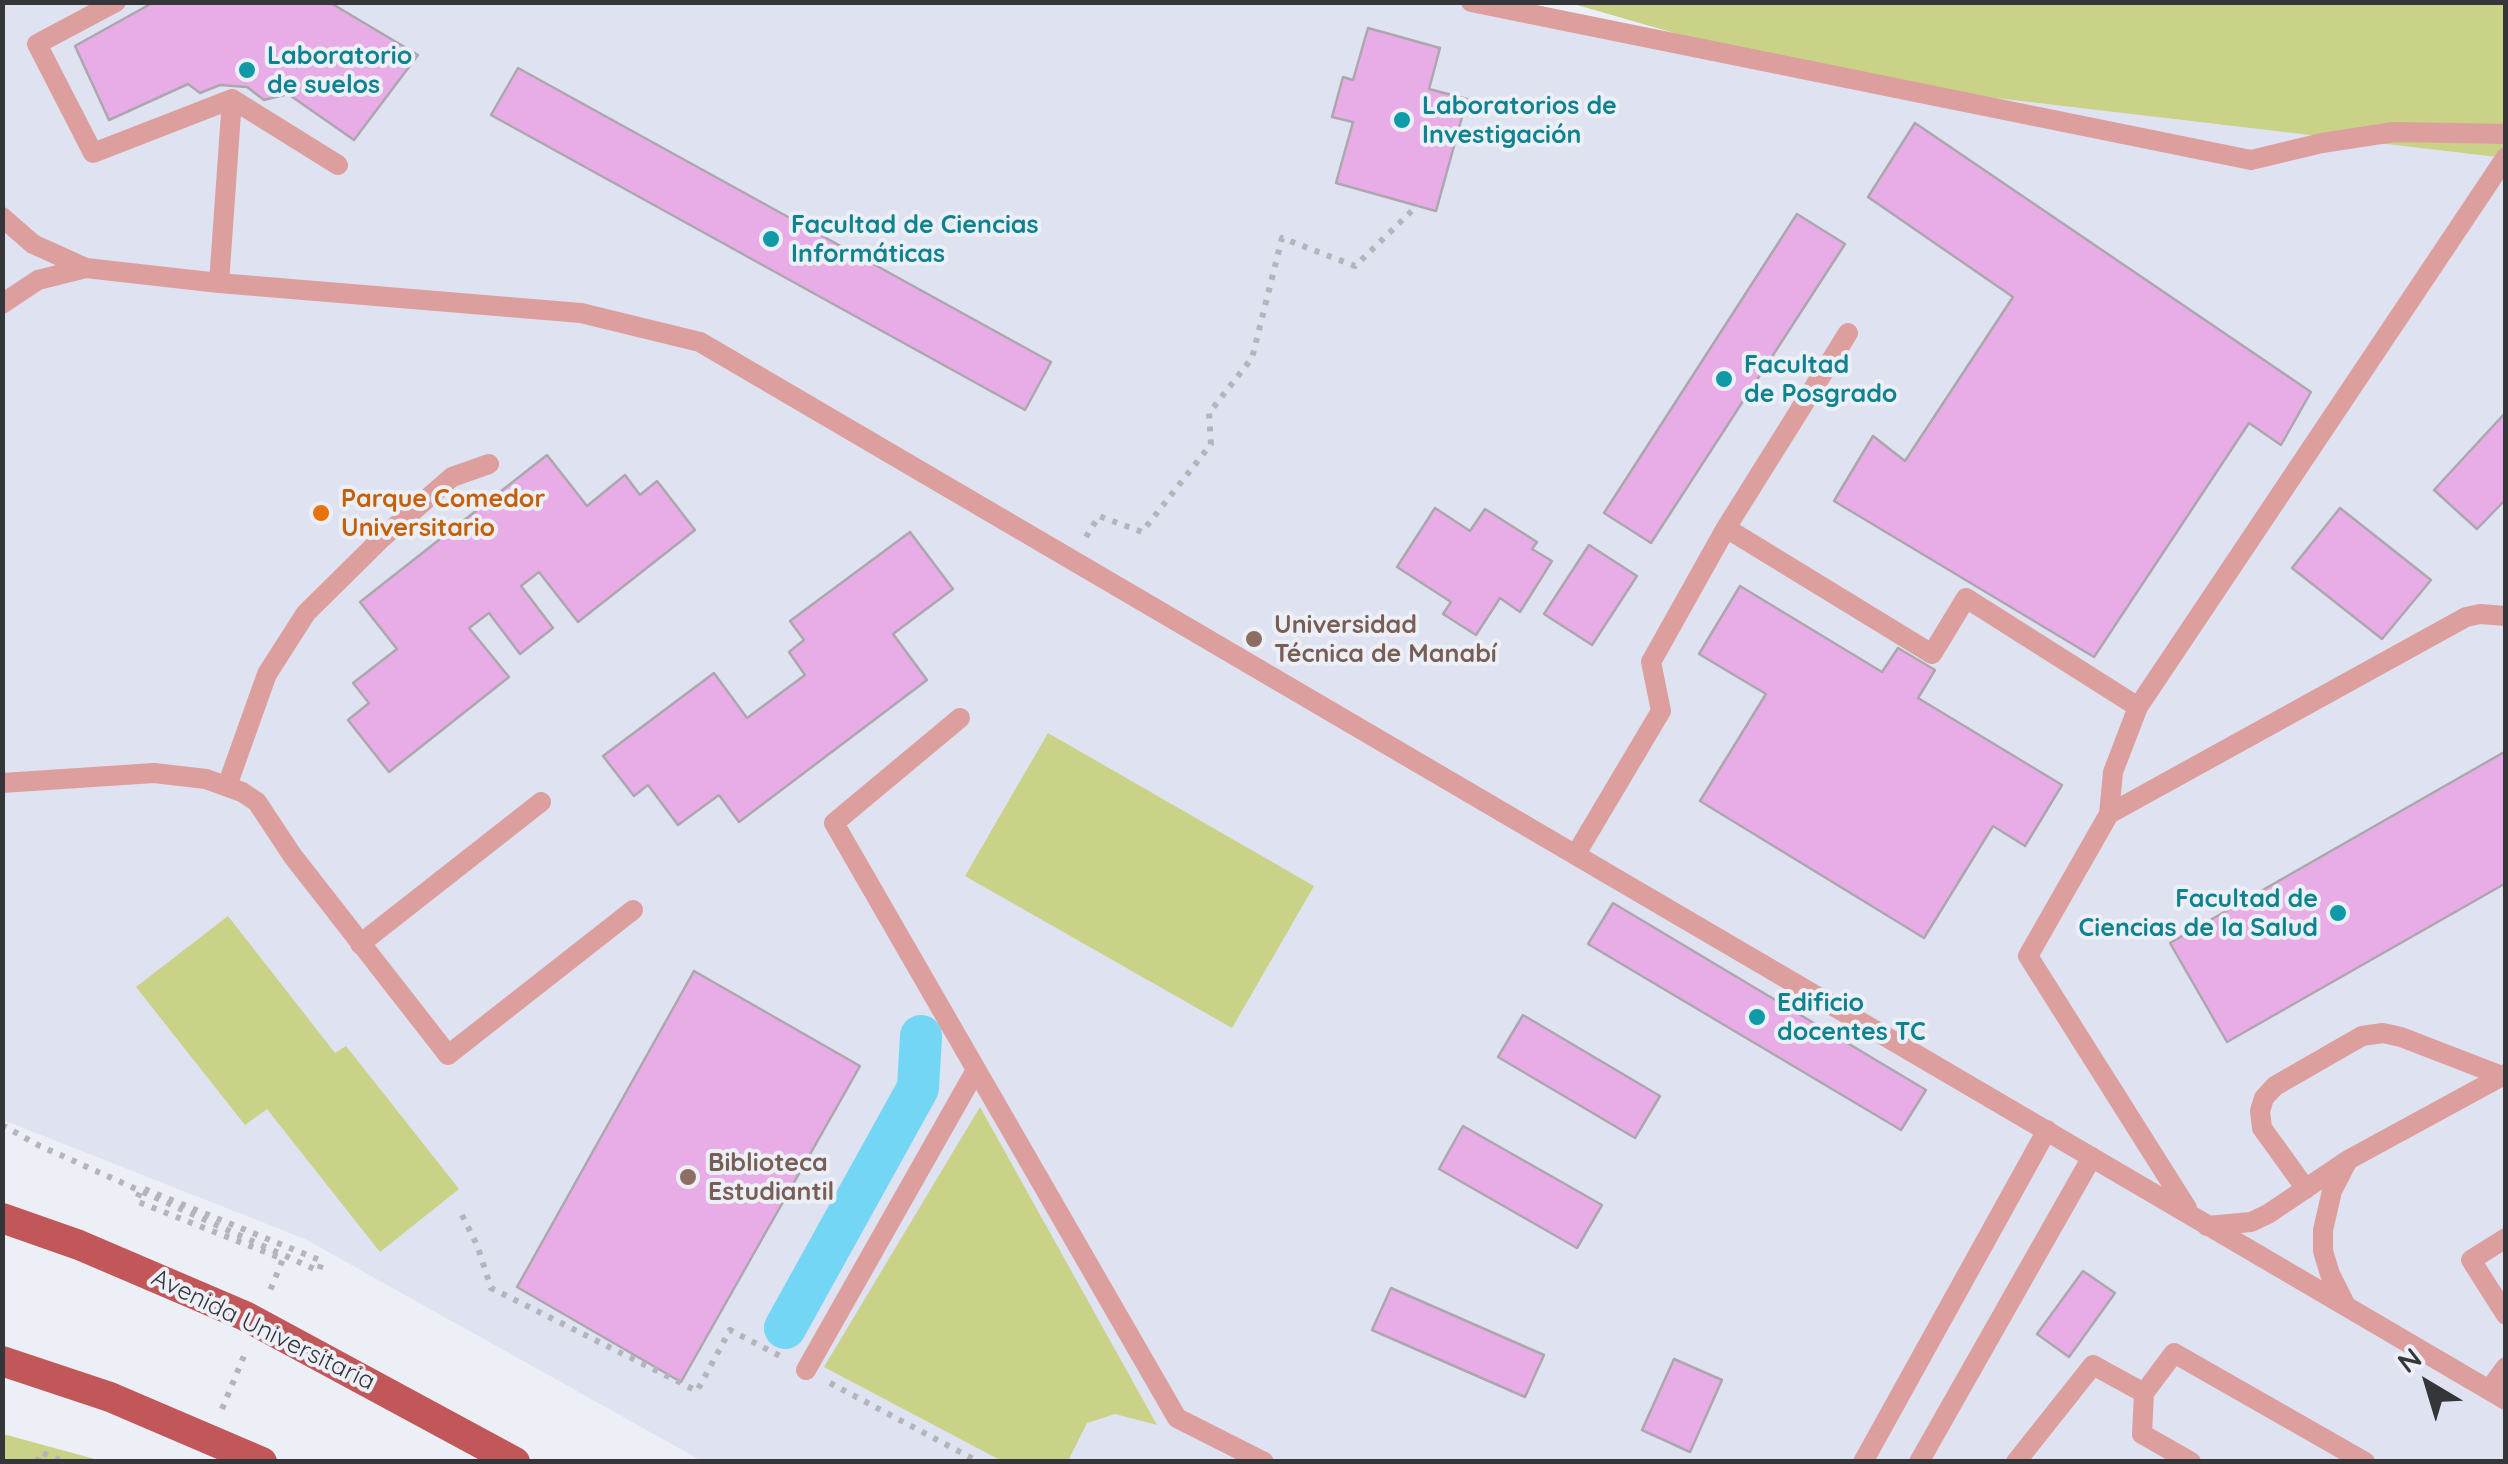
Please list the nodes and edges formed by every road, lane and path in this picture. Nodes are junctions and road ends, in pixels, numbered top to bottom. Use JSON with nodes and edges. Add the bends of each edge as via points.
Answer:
{"nodes":[{"id":1,"x":116,"y":2,"type":"edge"},
{"id":2,"x":1471,"y":2,"type":"edge"},
{"id":3,"x":232,"y":100,"type":"junction"},
{"id":4,"x":2506,"y":134,"type":"edge"},
{"id":5,"x":2506,"y":157,"type":"edge"},
{"id":6,"x":338,"y":164,"type":"dead end"},
{"id":7,"x":1418,"y":205,"type":"dead end"},
{"id":8,"x":2,"y":216,"type":"edge"},
{"id":9,"x":86,"y":268,"type":"junction"},
{"id":10,"x":219,"y":283,"type":"junction"},
{"id":11,"x":2,"y":304,"type":"edge"},
{"id":12,"x":1848,"y":333,"type":"dead end"},
{"id":13,"x":489,"y":464,"type":"dead end"},
{"id":14,"x":1726,"y":528,"type":"junction"},
{"id":15,"x":1073,"y":560,"type":"junction"},
{"id":16,"x":2506,"y":616,"type":"edge"},
{"id":17,"x":2138,"y":707,"type":"junction"},
{"id":18,"x":960,"y":718,"type":"dead end"},
{"id":19,"x":2,"y":784,"type":"edge"},
{"id":20,"x":226,"y":786,"type":"junction"},
{"id":21,"x":541,"y":802,"type":"dead end"},
{"id":22,"x":2108,"y":814,"type":"junction"},
{"id":23,"x":1576,"y":854,"type":"junction"},
{"id":24,"x":632,"y":910,"type":"dead end"},
{"id":25,"x":360,"y":944,"type":"junction"},
{"id":26,"x":976,"y":1070,"type":"junction"},
{"id":27,"x":2504,"y":1075,"type":"edge"},
{"id":28,"x":2,"y":1125,"type":"edge"},
{"id":29,"x":2047,"y":1130,"type":"junction"},
{"id":30,"x":2092,"y":1158,"type":"junction"},
{"id":31,"x":2348,"y":1160,"type":"junction"},
{"id":32,"x":2306,"y":1188,"type":"junction"},
{"id":33,"x":462,"y":1215,"type":"dead end"},
{"id":34,"x":2,"y":1218,"type":"edge"},
{"id":35,"x":2198,"y":1220,"type":"junction"},
{"id":36,"x":2506,"y":1238,"type":"edge"},
{"id":37,"x":294,"y":1249,"type":"dead end"},
{"id":38,"x":2346,"y":1306,"type":"junction"},
{"id":39,"x":2506,"y":1315,"type":"edge"},
{"id":40,"x":2,"y":1361,"type":"edge"},
{"id":41,"x":2506,"y":1367,"type":"edge"},
{"id":42,"x":806,"y":1370,"type":"junction"},
{"id":43,"x":2144,"y":1392,"type":"junction"},
{"id":44,"x":2498,"y":1395,"type":"edge"},
{"id":45,"x":37,"y":1462,"type":"edge"},
{"id":46,"x":64,"y":1462,"type":"edge"},
{"id":47,"x":262,"y":1462,"type":"edge"},
{"id":48,"x":515,"y":1462,"type":"edge"},
{"id":49,"x":979,"y":1462,"type":"edge"},
{"id":50,"x":1264,"y":1462,"type":"edge"},
{"id":51,"x":1864,"y":1462,"type":"edge"},
{"id":52,"x":1918,"y":1462,"type":"edge"},
{"id":53,"x":2016,"y":1462,"type":"edge"},
{"id":54,"x":2191,"y":1462,"type":"edge"},
{"id":55,"x":2366,"y":1462,"type":"edge"}],
"edges":[{"from":1,"to":3,"type":"lane","via":[[37,44],[93,153]]},
{"from":2,"to":4,"type":"lane","via":[[2251,160],[2394,132]]},
{"from":3,"to":6,"type":"lane"},
{"from":3,"to":10,"type":"lane"},
{"from":5,"to":17,"type":"lane"},
{"from":7,"to":15,"type":"path","via":[[1355,266],[1282,238],[1252,358],[1209,413],[1210,444],[1142,532],[1099,516]]},
{"from":8,"to":9,"type":"lane","via":[[34,244]]},
{"from":9,"to":10,"type":"lane"},
{"from":9,"to":11,"type":"lane","via":[[38,280]]},
{"from":10,"to":15,"type":"lane","via":[[581,314],[700,342]]},
{"from":12,"to":14,"type":"lane"},
{"from":13,"to":20,"type":"lane","via":[[452,477],[306,613],[267,674]]},
{"from":14,"to":17,"type":"lane","via":[[1932,654],[1966,598]]},
{"from":14,"to":23,"type":"lane","via":[[1651,662],[1661,711]]},
{"from":15,"to":23,"type":"lane"},
{"from":16,"to":22,"type":"lane","via":[[2466,617]]},
{"from":17,"to":22,"type":"lane","via":[[2114,772]]},
{"from":18,"to":26,"type":"lane","via":[[834,822]]},
{"from":19,"to":20,"type":"lane","via":[[154,773]]},
{"from":20,"to":25,"type":"lane","via":[[257,802]]},
{"from":21,"to":25,"type":"lane"},
{"from":22,"to":35,"type":"lane","via":[[2028,956]]},
{"from":23,"to":29,"type":"lane"},
{"from":24,"to":25,"type":"lane","via":[[448,1054]]},
{"from":26,"to":42,"type":"lane"},
{"from":26,"to":50,"type":"lane","via":[[1177,1418]]},
{"from":27,"to":31,"type":"lane"},
{"from":27,"to":32,"type":"lane","via":[[2401,1037],[2362,1036],[2264,1098],[2262,1128]]},
{"from":28,"to":37,"type":"path","via":[[319,1270],[322,1261]]},
{"from":29,"to":30,"type":"lane"},
{"from":29,"to":51,"type":"lane"},
{"from":30,"to":35,"type":"lane"},
{"from":30,"to":52,"type":"lane"},
{"from":31,"to":32,"type":"lane"},
{"from":31,"to":38,"type":"lane","via":[[2323,1230],[2323,1252]]},
{"from":32,"to":35,"type":"lane","via":[[2251,1222]]},
{"from":33,"to":42,"type":"path","via":[[491,1288],[696,1392],[730,1330]]},
{"from":34,"to":48,"type":"main road","name":"Avenida Universitaria","via":[[246,1316]]},
{"from":35,"to":38,"type":"lane"},
{"from":36,"to":39,"type":"lane","via":[[2471,1260]]},
{"from":38,"to":44,"type":"lane"},
{"from":40,"to":47,"type":"main road","via":[[110,1397]]},
{"from":41,"to":44,"type":"lane"},
{"from":42,"to":49,"type":"path"},
{"from":43,"to":53,"type":"lane","via":[[2093,1365]]},
{"from":43,"to":54,"type":"lane","via":[[2142,1434]]},
{"from":43,"to":55,"type":"lane","via":[[2174,1352]]},
{"from":45,"to":46,"type":"path","via":[[41,1452]]}]}
